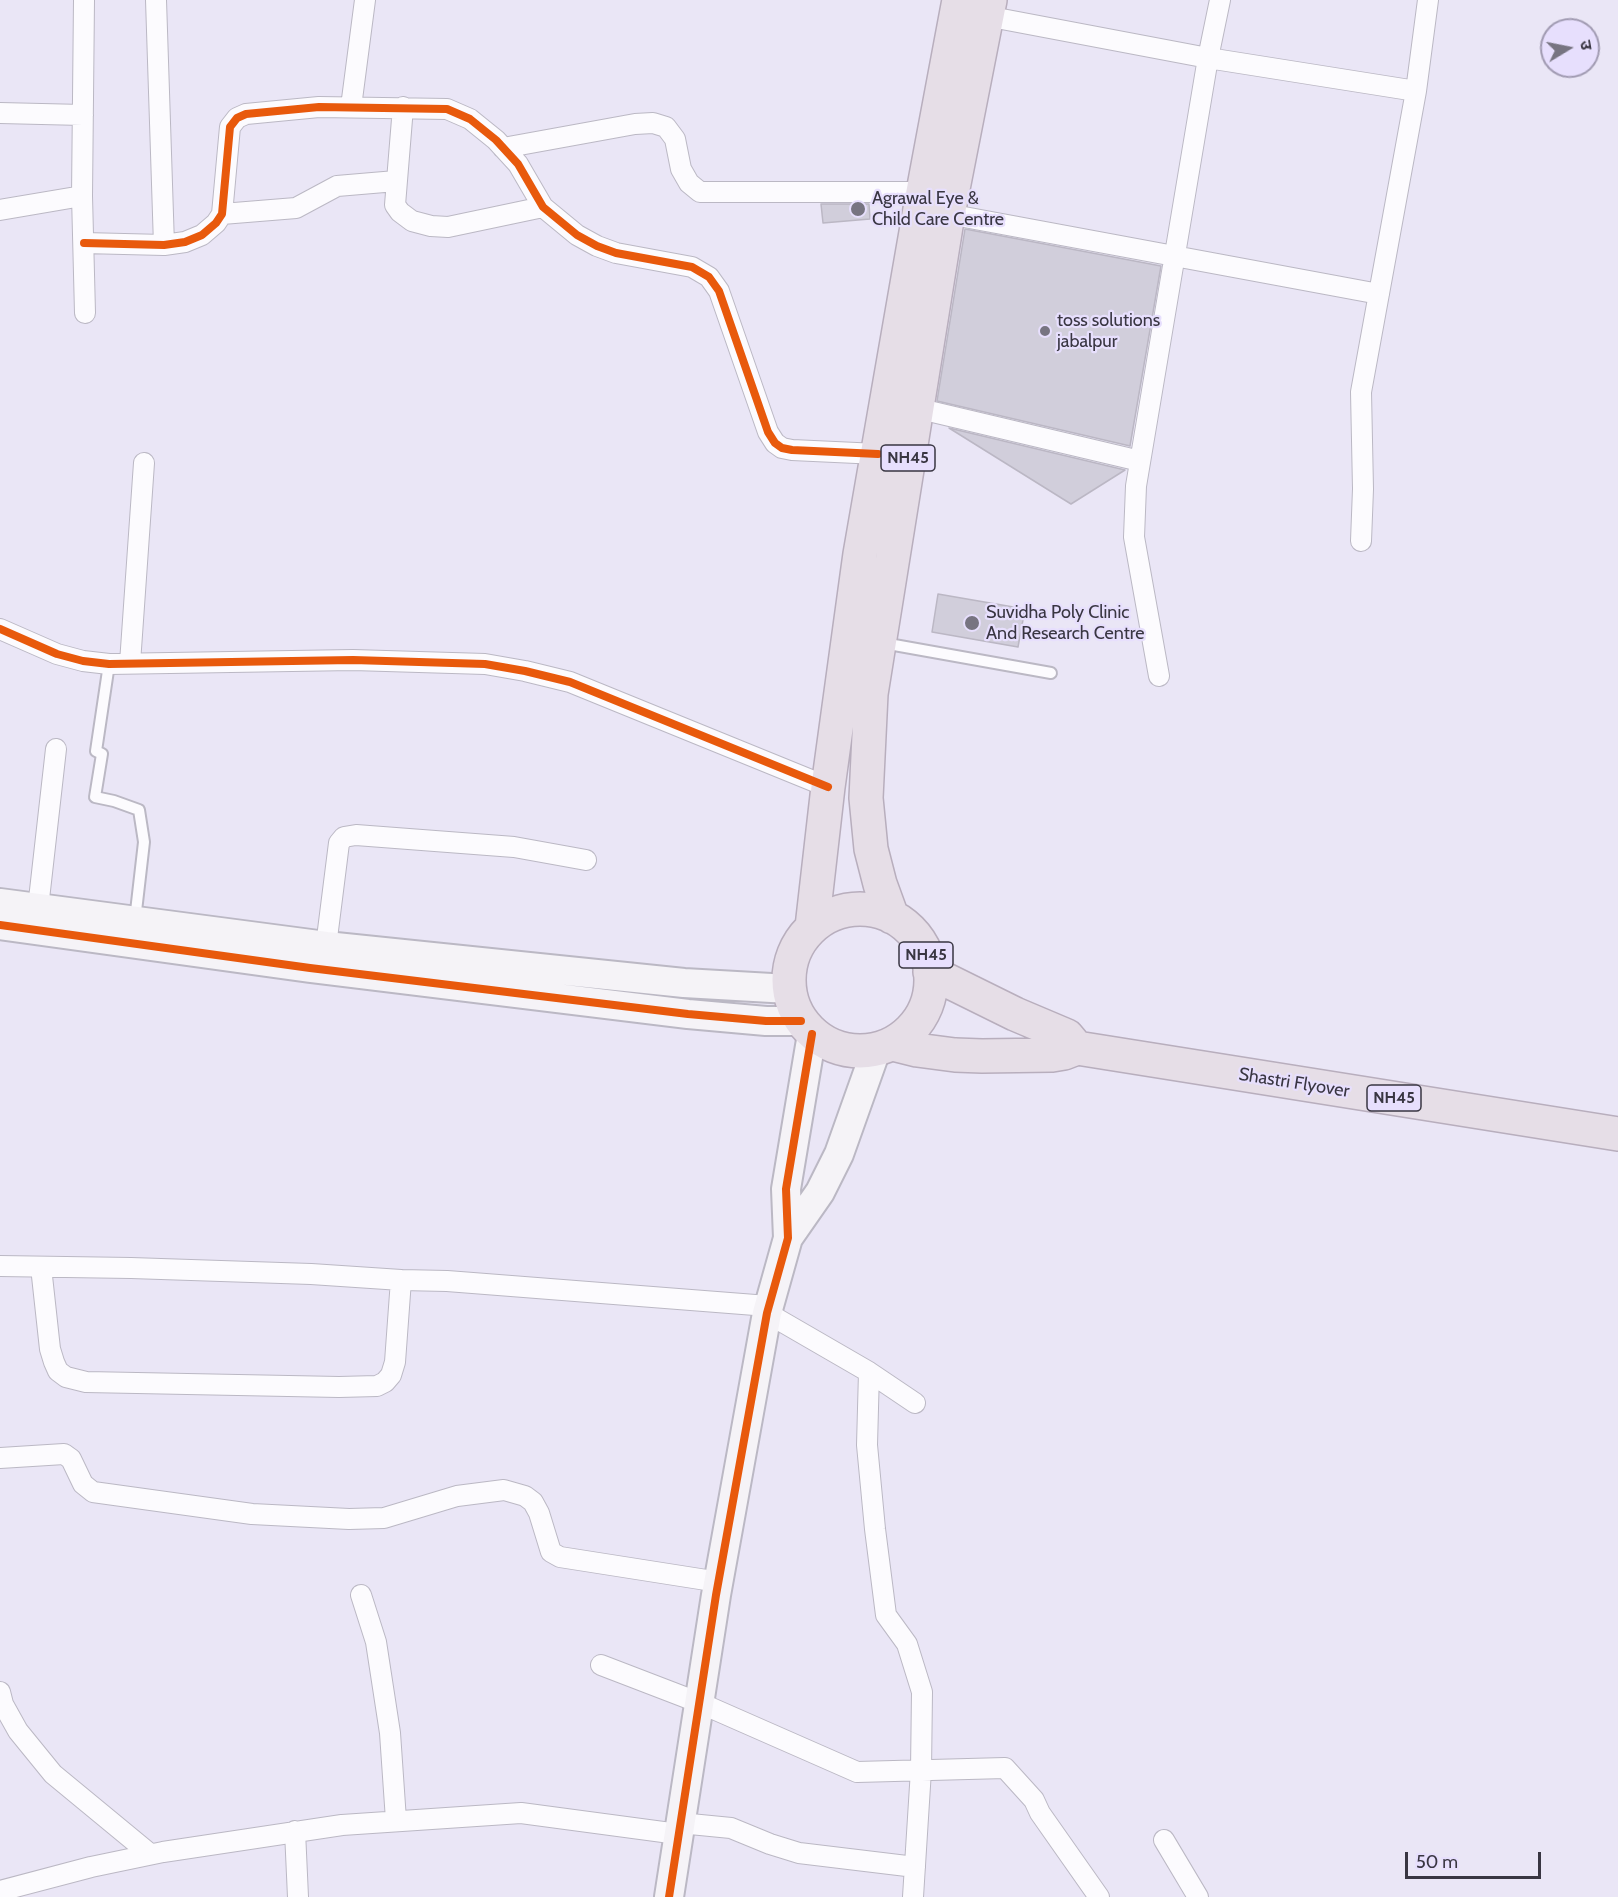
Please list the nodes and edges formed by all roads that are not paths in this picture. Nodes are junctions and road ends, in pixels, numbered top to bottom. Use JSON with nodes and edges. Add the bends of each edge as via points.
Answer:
{"nodes":[{"id":1,"x":84,"y":0,"type":"edge"},
{"id":2,"x":156,"y":0,"type":"edge"},
{"id":3,"x":365,"y":0,"type":"edge"},
{"id":4,"x":1220,"y":0,"type":"edge"},
{"id":5,"x":1428,"y":0,"type":"edge"},
{"id":6,"x":978,"y":5,"type":"edge"},
{"id":7,"x":1208,"y":58,"type":"junction"},
{"id":8,"x":1416,"y":91,"type":"junction"},
{"id":9,"x":351,"y":107,"type":"junction"},
{"id":10,"x":403,"y":107,"type":"junction"},
{"id":11,"x":0,"y":113,"type":"edge"},
{"id":12,"x":82,"y":115,"type":"junction"},
{"id":13,"x":503,"y":148,"type":"junction"},
{"id":14,"x":396,"y":181,"type":"junction"},
{"id":15,"x":923,"y":192,"type":"junction"},
{"id":16,"x":82,"y":196,"type":"junction"},
{"id":17,"x":543,"y":207,"type":"junction"},
{"id":18,"x":0,"y":210,"type":"edge"},
{"id":19,"x":222,"y":214,"type":"junction"},
{"id":20,"x":948,"y":214,"type":"junction"},
{"id":21,"x":84,"y":243,"type":"junction"},
{"id":22,"x":164,"y":245,"type":"junction"},
{"id":23,"x":1174,"y":255,"type":"junction"},
{"id":24,"x":1379,"y":294,"type":"junction"},
{"id":25,"x":86,"y":313,"type":"dead end"},
{"id":26,"x":916,"y":408,"type":"junction"},
{"id":27,"x":878,"y":454,"type":"junction"},
{"id":28,"x":1140,"y":461,"type":"junction"},
{"id":29,"x":144,"y":463,"type":"dead end"},
{"id":30,"x":1361,"y":541,"type":"dead end"},
{"id":31,"x":0,"y":629,"type":"edge"},
{"id":32,"x":880,"y":643,"type":"junction"},
{"id":33,"x":130,"y":663,"type":"junction"},
{"id":34,"x":109,"y":664,"type":"junction"},
{"id":35,"x":1051,"y":673,"type":"dead end"},
{"id":36,"x":1159,"y":676,"type":"dead end"},
{"id":37,"x":56,"y":749,"type":"dead end"},
{"id":38,"x":828,"y":787,"type":"junction"},
{"id":39,"x":586,"y":860,"type":"dead end"},
{"id":40,"x":0,"y":903,"type":"edge"},
{"id":41,"x":38,"y":908,"type":"junction"},
{"id":42,"x":892,"y":917,"type":"junction"},
{"id":43,"x":135,"y":921,"type":"junction"},
{"id":44,"x":0,"y":925,"type":"edge"},
{"id":45,"x":812,"y":927,"type":"junction"},
{"id":46,"x":326,"y":946,"type":"junction"},
{"id":47,"x":930,"y":972,"type":"junction"},
{"id":48,"x":789,"y":988,"type":"junction"},
{"id":49,"x":807,"y":1027,"type":"junction"},
{"id":50,"x":885,"y":1047,"type":"junction"},
{"id":51,"x":1077,"y":1048,"type":"junction"},
{"id":52,"x":1618,"y":1134,"type":"edge"},
{"id":53,"x":788,"y":1238,"type":"junction"},
{"id":54,"x":0,"y":1266,"type":"edge"},
{"id":55,"x":41,"y":1267,"type":"junction"},
{"id":56,"x":401,"y":1280,"type":"junction"},
{"id":57,"x":767,"y":1309,"type":"junction"},
{"id":58,"x":869,"y":1372,"type":"junction"},
{"id":59,"x":915,"y":1403,"type":"dead end"},
{"id":60,"x":0,"y":1458,"type":"edge"},
{"id":61,"x":719,"y":1582,"type":"junction"},
{"id":62,"x":361,"y":1594,"type":"dead end"},
{"id":63,"x":601,"y":1665,"type":"dead end"},
{"id":64,"x":1,"y":1700,"type":"edge"},
{"id":65,"x":699,"y":1703,"type":"junction"},
{"id":66,"x":921,"y":1770,"type":"junction"},
{"id":67,"x":396,"y":1820,"type":"junction"},
{"id":68,"x":679,"y":1828,"type":"junction"},
{"id":69,"x":295,"y":1831,"type":"junction"},
{"id":70,"x":1164,"y":1840,"type":"dead end"},
{"id":71,"x":150,"y":1854,"type":"junction"},
{"id":72,"x":915,"y":1867,"type":"junction"},
{"id":73,"x":0,"y":1891,"type":"edge"},
{"id":74,"x":298,"y":1897,"type":"edge"},
{"id":75,"x":669,"y":1897,"type":"edge"},
{"id":76,"x":913,"y":1897,"type":"edge"},
{"id":77,"x":1099,"y":1897,"type":"edge"},
{"id":78,"x":1198,"y":1897,"type":"edge"}],
"edges":[{"from":1,"to":12,"type":"street"},
{"from":2,"to":22,"type":"street"},
{"from":3,"to":9,"type":"street"},
{"from":4,"to":7,"type":"street"},
{"from":5,"to":8,"type":"street"},
{"from":6,"to":7,"type":"street"},
{"from":6,"to":15,"type":"highway","number":"NH45"},
{"from":6,"to":20,"type":"highway","number":"NH45"},
{"from":7,"to":8,"type":"street"},
{"from":7,"to":23,"type":"street"},
{"from":8,"to":24,"type":"street"},
{"from":9,"to":10,"type":"street"},
{"from":9,"to":19,"type":"street","via":[[256,113],[237,118],[230,127]]},
{"from":10,"to":13,"type":"street","via":[[447,109],[470,119]]},
{"from":10,"to":14,"type":"street"},
{"from":11,"to":12,"type":"street"},
{"from":12,"to":16,"type":"street"},
{"from":13,"to":15,"type":"street","via":[[653,123],[666,127],[675,139],[681,169],[700,192]]},
{"from":13,"to":17,"type":"street","via":[[518,164]]},
{"from":14,"to":17,"type":"street","via":[[395,205],[400,212],[412,221],[430,226],[448,227]]},
{"from":14,"to":19,"type":"street","via":[[337,186],[296,208]]},
{"from":15,"to":27,"type":"highway","number":"NH45"},
{"from":16,"to":18,"type":"street"},
{"from":16,"to":21,"type":"street"},
{"from":17,"to":27,"type":"street","via":[[597,246],[692,267],[709,277],[719,291],[775,443],[792,450]]},
{"from":19,"to":22,"type":"street","via":[[202,235]]},
{"from":20,"to":23,"type":"street"},
{"from":20,"to":26,"type":"highway","number":"NH45"},
{"from":21,"to":22,"type":"street"},
{"from":21,"to":25,"type":"street"},
{"from":23,"to":24,"type":"street"},
{"from":23,"to":28,"type":"street"},
{"from":24,"to":30,"type":"street","via":[[1360,392]]},
{"from":26,"to":28,"type":"street"},
{"from":26,"to":32,"type":"highway","number":"NH45"},
{"from":27,"to":38,"type":"highway","number":"NH45"},
{"from":28,"to":36,"type":"street","via":[[1134,537]]},
{"from":29,"to":33,"type":"street"},
{"from":31,"to":34,"type":"street","via":[[57,654]]},
{"from":32,"to":35,"type":"lane"},
{"from":32,"to":42,"type":"highway","number":"NH45","via":[[871,694],[866,798],[871,849]]},
{"from":33,"to":34,"type":"street"},
{"from":33,"to":38,"type":"street","via":[[353,660],[485,664],[525,670],[570,682]]},
{"from":34,"to":43,"type":"lane","via":[[96,751],[102,754],[95,797],[139,810],[144,842]]},
{"from":37,"to":41,"type":"street"},
{"from":38,"to":45,"type":"highway","number":"NH45"},
{"from":39,"to":46,"type":"street","via":[[514,847],[344,837],[339,843]]},
{"from":40,"to":41,"type":"street"},
{"from":41,"to":43,"type":"street"},
{"from":42,"to":45,"type":"highway","number":"NH45","via":[[877,911],[843,911]]},
{"from":42,"to":47,"type":"highway","number":"NH45","via":[[918,940]]},
{"from":43,"to":46,"type":"street"},
{"from":44,"to":49,"type":"street","via":[[310,968]]},
{"from":45,"to":48,"type":"highway","number":"NH45","via":[[793,955]]},
{"from":46,"to":48,"type":"street","via":[[684,983]]},
{"from":47,"to":50,"type":"highway","number":"NH45","via":[[928,997],[918,1021],[907,1034]]},
{"from":47,"to":51,"type":"highway","number":"NH45","via":[[1067,1036]]},
{"from":48,"to":49,"type":"highway","number":"NH45","via":[[793,1005]]},
{"from":49,"to":50,"type":"highway","number":"NH45","via":[[826,1043],[843,1050],[860,1052]]},
{"from":49,"to":53,"type":"street","via":[[786,1189]]},
{"from":50,"to":51,"type":"highway","number":"NH45","via":[[982,1056],[1058,1054]]},
{"from":50,"to":53,"type":"street","via":[[839,1154]]},
{"from":51,"to":52,"type":"highway","name":"Shastri Flyover","number":"NH45"},
{"from":53,"to":57,"type":"street"},
{"from":54,"to":55,"type":"street"},
{"from":55,"to":56,"type":"street"},
{"from":55,"to":56,"type":"street","via":[[54,1362],[66,1377],[86,1382],[377,1386],[391,1375],[395,1362]]},
{"from":56,"to":57,"type":"street","via":[[458,1281]]},
{"from":57,"to":58,"type":"street"},
{"from":57,"to":61,"type":"street"},
{"from":58,"to":59,"type":"street"},
{"from":58,"to":66,"type":"street","via":[[867,1426],[874,1528],[886,1615],[908,1644],[922,1692]]},
{"from":60,"to":61,"type":"street","via":[[64,1454],[71,1459],[83,1484],[93,1492],[252,1514],[384,1518],[456,1496],[504,1490],[533,1502],[551,1552],[560,1557]]},
{"from":61,"to":65,"type":"street"},
{"from":62,"to":67,"type":"street","via":[[376,1642],[390,1733]]},
{"from":63,"to":65,"type":"street"},
{"from":64,"to":71,"type":"street","via":[[18,1731],[53,1774]]},
{"from":65,"to":66,"type":"street","via":[[857,1772]]},
{"from":65,"to":68,"type":"street"},
{"from":66,"to":72,"type":"street"},
{"from":66,"to":77,"type":"street","via":[[1005,1768],[1034,1800]]},
{"from":67,"to":68,"type":"street","via":[[521,1813]]},
{"from":67,"to":69,"type":"street"},
{"from":68,"to":72,"type":"street","via":[[730,1828],[800,1853]]},
{"from":68,"to":75,"type":"street"},
{"from":69,"to":71,"type":"street"},
{"from":69,"to":74,"type":"street"},
{"from":70,"to":78,"type":"street"},
{"from":71,"to":73,"type":"street"},
{"from":72,"to":76,"type":"street"}]}
